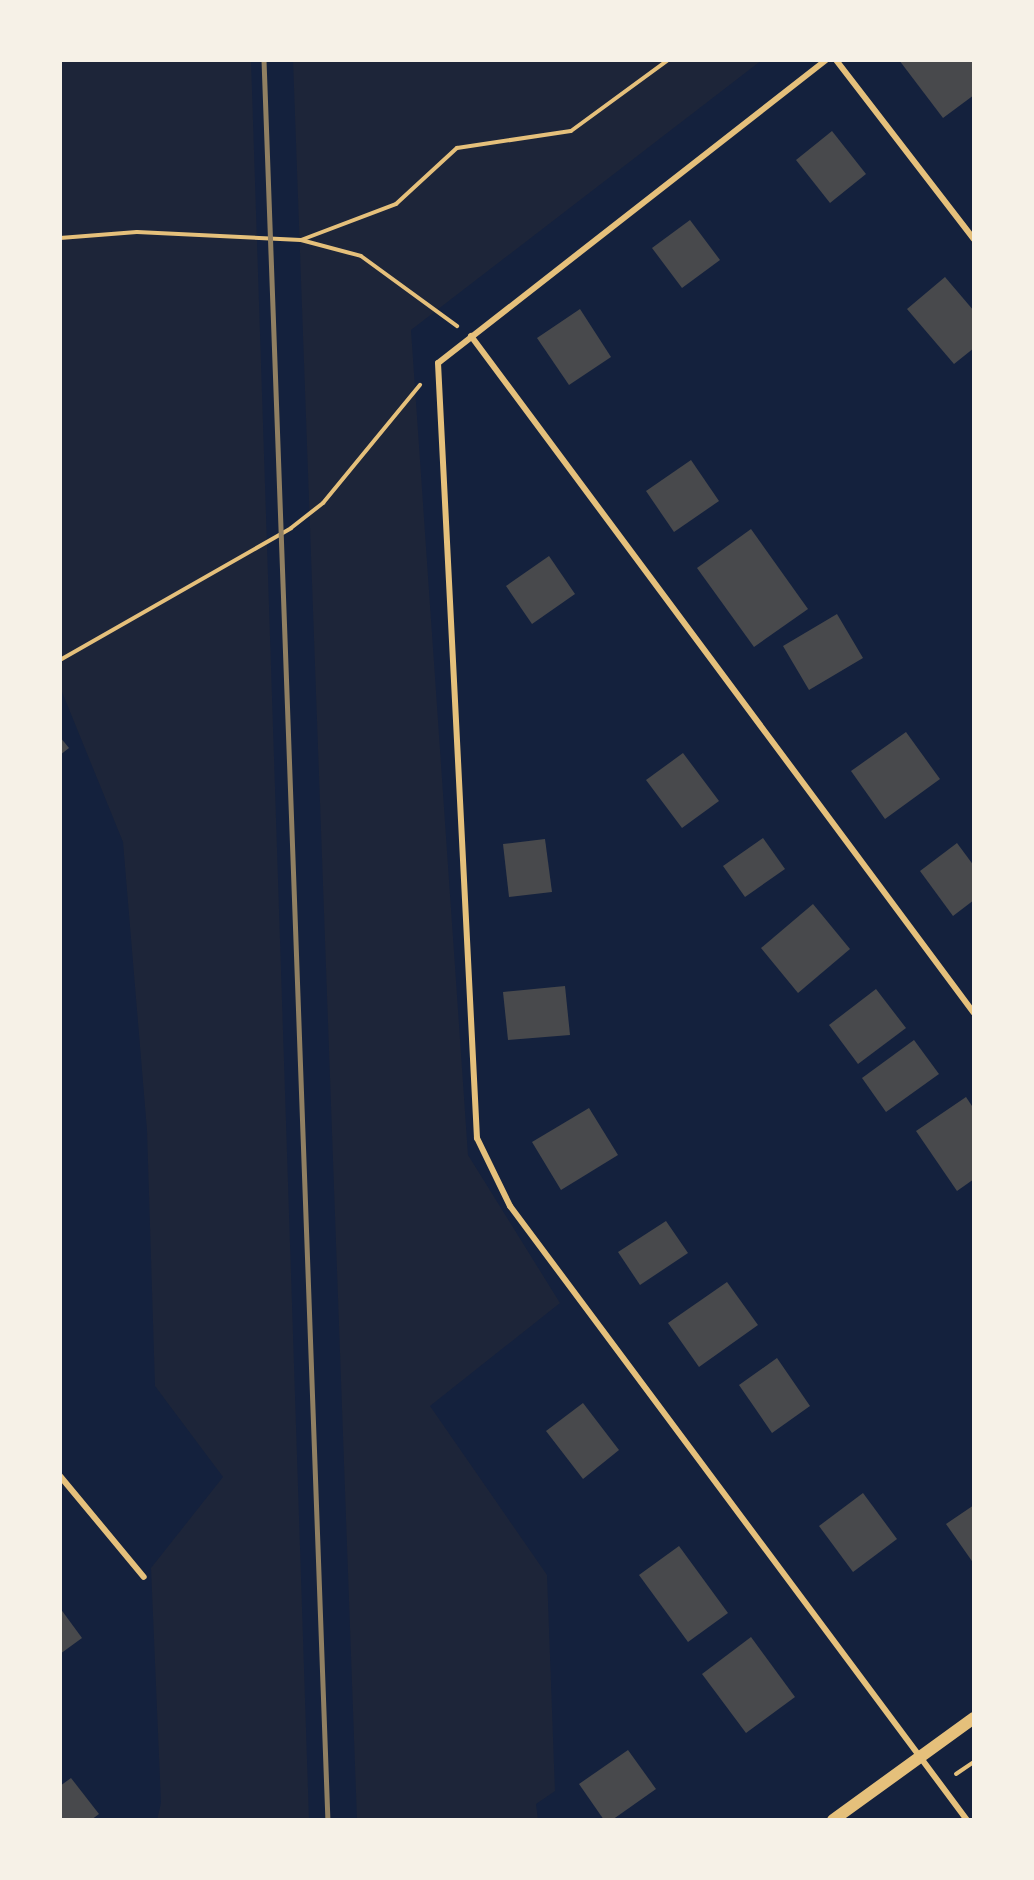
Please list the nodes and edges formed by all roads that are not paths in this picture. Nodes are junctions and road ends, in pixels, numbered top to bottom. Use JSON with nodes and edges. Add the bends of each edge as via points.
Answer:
{"nodes":[{"id":1,"x":826,"y":60,"type":"edge"},
{"id":2,"x":836,"y":60,"type":"edge"},
{"id":3,"x":974,"y":239,"type":"edge"},
{"id":4,"x":471,"y":336,"type":"junction"},
{"id":5,"x":974,"y":1014,"type":"edge"},
{"id":6,"x":60,"y":1476,"type":"edge"},
{"id":7,"x":144,"y":1577,"type":"dead end"},
{"id":8,"x":974,"y":1718,"type":"edge"},
{"id":9,"x":921,"y":1756,"type":"junction"},
{"id":10,"x":833,"y":1820,"type":"edge"},
{"id":11,"x":967,"y":1820,"type":"edge"}],
"edges":[{"from":1,"to":4,"type":"street","via":[[732,139]]},
{"from":2,"to":3,"type":"street"},
{"from":4,"to":5,"type":"street"},
{"from":4,"to":9,"type":"street","via":[[438,363],[477,1138],[510,1206]]},
{"from":6,"to":7,"type":"street"},
{"from":8,"to":9,"type":"main road"},
{"from":9,"to":10,"type":"main road"},
{"from":9,"to":11,"type":"street"}]}
